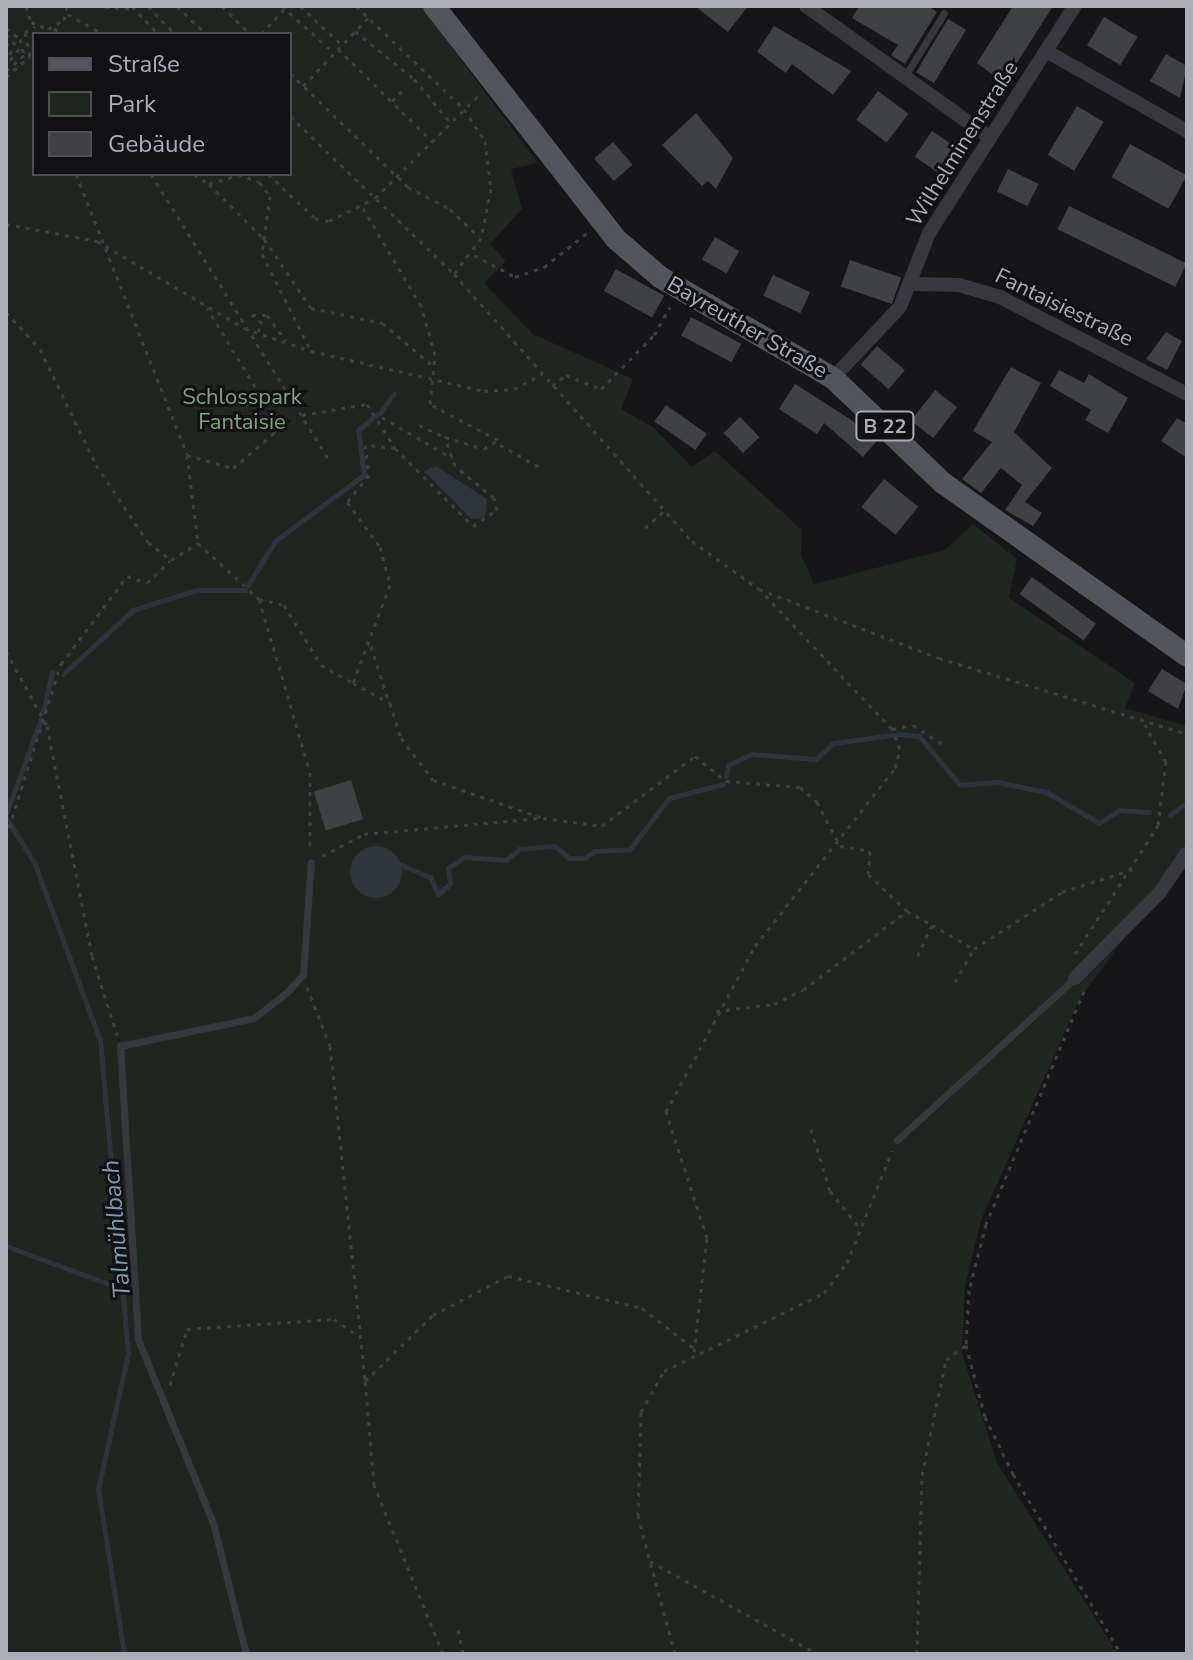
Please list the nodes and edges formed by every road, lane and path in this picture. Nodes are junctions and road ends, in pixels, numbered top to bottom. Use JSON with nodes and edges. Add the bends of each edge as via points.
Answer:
{"nodes":[{"id":1,"x":26,"y":6,"type":"edge"},
{"id":2,"x":67,"y":6,"type":"edge"},
{"id":3,"x":95,"y":6,"type":"edge"},
{"id":4,"x":148,"y":6,"type":"edge"},
{"id":5,"x":177,"y":6,"type":"edge"},
{"id":6,"x":222,"y":6,"type":"edge"},
{"id":7,"x":300,"y":6,"type":"edge"},
{"id":8,"x":356,"y":6,"type":"edge"},
{"id":9,"x":434,"y":6,"type":"edge"},
{"id":10,"x":806,"y":6,"type":"edge"},
{"id":11,"x":1075,"y":6,"type":"edge"},
{"id":12,"x":133,"y":7,"type":"edge"},
{"id":13,"x":285,"y":7,"type":"edge"},
{"id":14,"x":944,"y":13,"type":"dead end"},
{"id":15,"x":67,"y":14,"type":"junction"},
{"id":16,"x":368,"y":18,"type":"junction"},
{"id":17,"x":35,"y":26,"type":"junction"},
{"id":18,"x":6,"y":28,"type":"edge"},
{"id":19,"x":54,"y":28,"type":"junction"},
{"id":20,"x":355,"y":31,"type":"junction"},
{"id":21,"x":57,"y":32,"type":"edge"},
{"id":22,"x":99,"y":32,"type":"edge"},
{"id":23,"x":156,"y":32,"type":"edge"},
{"id":24,"x":173,"y":32,"type":"edge"},
{"id":25,"x":204,"y":32,"type":"edge"},
{"id":26,"x":248,"y":32,"type":"edge"},
{"id":27,"x":263,"y":32,"type":"edge"},
{"id":28,"x":6,"y":34,"type":"edge"},
{"id":29,"x":6,"y":42,"type":"edge"},
{"id":30,"x":342,"y":45,"type":"junction"},
{"id":31,"x":336,"y":51,"type":"junction"},
{"id":32,"x":1048,"y":52,"type":"junction"},
{"id":33,"x":6,"y":62,"type":"edge"},
{"id":34,"x":6,"y":71,"type":"edge"},
{"id":35,"x":423,"y":71,"type":"junction"},
{"id":36,"x":292,"y":75,"type":"edge"},
{"id":37,"x":905,"y":76,"type":"junction"},
{"id":38,"x":6,"y":77,"type":"edge"},
{"id":39,"x":414,"y":79,"type":"junction"},
{"id":40,"x":407,"y":80,"type":"junction"},
{"id":41,"x":491,"y":83,"type":"junction"},
{"id":42,"x":414,"y":85,"type":"junction"},
{"id":43,"x":303,"y":86,"type":"junction"},
{"id":44,"x":406,"y":87,"type":"junction"},
{"id":45,"x":392,"y":102,"type":"junction"},
{"id":46,"x":464,"y":109,"type":"junction"},
{"id":47,"x":292,"y":118,"type":"edge"},
{"id":48,"x":451,"y":123,"type":"junction"},
{"id":49,"x":1187,"y":131,"type":"edge"},
{"id":50,"x":989,"y":137,"type":"junction"},
{"id":51,"x":432,"y":141,"type":"junction"},
{"id":52,"x":77,"y":176,"type":"edge"},
{"id":53,"x":152,"y":176,"type":"edge"},
{"id":54,"x":197,"y":176,"type":"edge"},
{"id":55,"x":232,"y":176,"type":"edge"},
{"id":56,"x":243,"y":176,"type":"edge"},
{"id":57,"x":270,"y":176,"type":"edge"},
{"id":58,"x":397,"y":176,"type":"junction"},
{"id":59,"x":209,"y":184,"type":"junction"},
{"id":60,"x":375,"y":198,"type":"junction"},
{"id":61,"x":360,"y":203,"type":"junction"},
{"id":62,"x":599,"y":223,"type":"junction"},
{"id":63,"x":6,"y":224,"type":"edge"},
{"id":64,"x":481,"y":238,"type":"junction"},
{"id":65,"x":264,"y":239,"type":"junction"},
{"id":66,"x":97,"y":241,"type":"junction"},
{"id":67,"x":474,"y":255,"type":"junction"},
{"id":68,"x":454,"y":274,"type":"junction"},
{"id":69,"x":915,"y":284,"type":"junction"},
{"id":70,"x":680,"y":289,"type":"junction"},
{"id":71,"x":206,"y":305,"type":"junction"},
{"id":72,"x":6,"y":312,"type":"edge"},
{"id":73,"x":244,"y":328,"type":"junction"},
{"id":74,"x":258,"y":332,"type":"junction"},
{"id":75,"x":287,"y":343,"type":"junction"},
{"id":76,"x":311,"y":351,"type":"junction"},
{"id":77,"x":433,"y":366,"type":"junction"},
{"id":78,"x":542,"y":374,"type":"junction"},
{"id":79,"x":833,"y":378,"type":"junction"},
{"id":80,"x":433,"y":379,"type":"junction"},
{"id":81,"x":552,"y":386,"type":"junction"},
{"id":82,"x":1187,"y":394,"type":"edge"},
{"id":83,"x":302,"y":415,"type":"junction"},
{"id":84,"x":382,"y":417,"type":"junction"},
{"id":85,"x":419,"y":425,"type":"dead end"},
{"id":86,"x":445,"y":437,"type":"junction"},
{"id":87,"x":500,"y":445,"type":"junction"},
{"id":88,"x":395,"y":448,"type":"junction"},
{"id":89,"x":187,"y":455,"type":"junction"},
{"id":90,"x":328,"y":458,"type":"dead end"},
{"id":91,"x":452,"y":458,"type":"junction"},
{"id":92,"x":543,"y":469,"type":"dead end"},
{"id":93,"x":663,"y":512,"type":"junction"},
{"id":94,"x":645,"y":528,"type":"dead end"},
{"id":95,"x":198,"y":543,"type":"junction"},
{"id":96,"x":171,"y":560,"type":"junction"},
{"id":97,"x":759,"y":589,"type":"junction"},
{"id":98,"x":259,"y":599,"type":"junction"},
{"id":99,"x":371,"y":646,"type":"junction"},
{"id":100,"x":6,"y":651,"type":"edge"},
{"id":101,"x":1187,"y":656,"type":"edge"},
{"id":102,"x":353,"y":683,"type":"junction"},
{"id":103,"x":390,"y":703,"type":"junction"},
{"id":104,"x":1143,"y":722,"type":"junction"},
{"id":105,"x":47,"y":726,"type":"junction"},
{"id":106,"x":892,"y":729,"type":"junction"},
{"id":107,"x":1187,"y":734,"type":"edge"},
{"id":108,"x":942,"y":744,"type":"dead end"},
{"id":109,"x":543,"y":818,"type":"junction"},
{"id":110,"x":6,"y":837,"type":"edge"},
{"id":111,"x":835,"y":840,"type":"junction"},
{"id":112,"x":1187,"y":853,"type":"edge"},
{"id":113,"x":311,"y":862,"type":"junction"},
{"id":114,"x":1133,"y":869,"type":"junction"},
{"id":115,"x":907,"y":911,"type":"junction"},
{"id":116,"x":932,"y":925,"type":"junction"},
{"id":117,"x":974,"y":949,"type":"junction"},
{"id":118,"x":916,"y":959,"type":"dead end"},
{"id":119,"x":303,"y":975,"type":"junction"},
{"id":120,"x":1075,"y":978,"type":"junction"},
{"id":121,"x":955,"y":982,"type":"dead end"},
{"id":122,"x":716,"y":1011,"type":"junction"},
{"id":123,"x":120,"y":1046,"type":"junction"},
{"id":124,"x":811,"y":1129,"type":"dead end"},
{"id":125,"x":897,"y":1140,"type":"joint"},
{"id":126,"x":859,"y":1227,"type":"junction"},
{"id":127,"x":357,"y":1335,"type":"junction"},
{"id":128,"x":966,"y":1345,"type":"junction"},
{"id":129,"x":694,"y":1350,"type":"junction"},
{"id":130,"x":365,"y":1381,"type":"junction"},
{"id":131,"x":164,"y":1404,"type":"junction"},
{"id":132,"x":650,"y":1561,"type":"junction"},
{"id":133,"x":458,"y":1630,"type":"dead end"},
{"id":134,"x":246,"y":1654,"type":"edge"},
{"id":135,"x":443,"y":1654,"type":"edge"},
{"id":136,"x":463,"y":1654,"type":"edge"},
{"id":137,"x":675,"y":1654,"type":"edge"},
{"id":138,"x":818,"y":1654,"type":"edge"},
{"id":139,"x":917,"y":1654,"type":"edge"},
{"id":140,"x":1121,"y":1654,"type":"edge"}],
"edges":[{"from":1,"to":17,"type":"path"},
{"from":2,"to":15,"type":"path"},
{"from":3,"to":12,"type":"path"},
{"from":4,"to":24,"type":"path"},
{"from":5,"to":25,"type":"path"},
{"from":6,"to":26,"type":"path"},
{"from":7,"to":30,"type":"path"},
{"from":8,"to":16,"type":"path"},
{"from":9,"to":41,"type":"main road","name":"Bayreuther Straße","number":"B 22"},
{"from":10,"to":37,"type":"street"},
{"from":11,"to":32,"type":"street","name":"Wilhelminenstraße"},
{"from":12,"to":23,"type":"path"},
{"from":13,"to":27,"type":"path"},
{"from":13,"to":31,"type":"path"},
{"from":14,"to":37,"type":"lane"},
{"from":15,"to":19,"type":"path"},
{"from":15,"to":22,"type":"path"},
{"from":16,"to":20,"type":"path"},
{"from":16,"to":35,"type":"path"},
{"from":17,"to":19,"type":"path"},
{"from":17,"to":38,"type":"path","via":[[25,33],[30,56]]},
{"from":18,"to":34,"type":"path","via":[[20,39],[24,55]]},
{"from":19,"to":21,"type":"path"},
{"from":20,"to":30,"type":"path"},
{"from":20,"to":40,"type":"path"},
{"from":28,"to":33,"type":"path","via":[[19,49]]},
{"from":29,"to":33,"type":"path","via":[[12,51]]},
{"from":30,"to":31,"type":"path"},
{"from":31,"to":43,"type":"path"},
{"from":31,"to":45,"type":"path"},
{"from":32,"to":49,"type":"street"},
{"from":32,"to":50,"type":"street","name":"Wilhelminenstraße"},
{"from":35,"to":39,"type":"path"},
{"from":35,"to":46,"type":"path"},
{"from":36,"to":43,"type":"path"},
{"from":37,"to":50,"type":"street"},
{"from":39,"to":40,"type":"path"},
{"from":39,"to":42,"type":"path"},
{"from":40,"to":44,"type":"path"},
{"from":41,"to":46,"type":"path"},
{"from":41,"to":62,"type":"main road","name":"Bayreuther Straße","number":"B 22"},
{"from":42,"to":44,"type":"path"},
{"from":42,"to":48,"type":"path"},
{"from":43,"to":58,"type":"path"},
{"from":44,"to":45,"type":"path"},
{"from":45,"to":51,"type":"path"},
{"from":46,"to":48,"type":"path"},
{"from":46,"to":64,"type":"path","via":[[490,164]]},
{"from":47,"to":60,"type":"path"},
{"from":48,"to":51,"type":"path"},
{"from":50,"to":69,"type":"street","name":"Wilhelminenstraße","via":[[929,233]]},
{"from":51,"to":58,"type":"path"},
{"from":52,"to":66,"type":"path"},
{"from":53,"to":73,"type":"path"},
{"from":54,"to":59,"type":"path"},
{"from":55,"to":59,"type":"path"},
{"from":56,"to":65,"type":"path","via":[[262,184],[270,196]]},
{"from":57,"to":61,"type":"path","via":[[322,221]]},
{"from":58,"to":60,"type":"path"},
{"from":58,"to":64,"type":"path"},
{"from":59,"to":65,"type":"path"},
{"from":60,"to":61,"type":"path"},
{"from":60,"to":68,"type":"path"},
{"from":61,"to":77,"type":"path","via":[[421,306]]},
{"from":62,"to":67,"type":"path","via":[[544,267],[515,277]]},
{"from":62,"to":70,"type":"main road","name":"Bayreuther Straße","number":"B 22"},
{"from":63,"to":66,"type":"path"},
{"from":64,"to":67,"type":"path"},
{"from":65,"to":76,"type":"path","via":[[269,272]]},
{"from":65,"to":77,"type":"path","via":[[311,308],[382,323]]},
{"from":66,"to":71,"type":"path"},
{"from":66,"to":89,"type":"path"},
{"from":67,"to":68,"type":"path"},
{"from":68,"to":78,"type":"path"},
{"from":69,"to":79,"type":"street","name":"Wilhelminenstraße"},
{"from":69,"to":82,"type":"street","name":"Fantaisiestraße","via":[[959,285],[1000,297]]},
{"from":70,"to":79,"type":"main road","name":"Bayreuther Straße","number":"B 22"},
{"from":70,"to":81,"type":"path","via":[[654,335],[601,389],[566,375]]},
{"from":71,"to":73,"type":"path"},
{"from":71,"to":89,"type":"path","via":[[276,421],[274,433],[233,468]]},
{"from":72,"to":96,"type":"path","via":[[40,349],[128,516]]},
{"from":73,"to":74,"type":"path"},
{"from":73,"to":83,"type":"path"},
{"from":74,"to":75,"type":"path"},
{"from":74,"to":75,"type":"path","via":[[262,323],[252,315],[267,315]]},
{"from":75,"to":76,"type":"path"},
{"from":76,"to":80,"type":"path"},
{"from":77,"to":80,"type":"path"},
{"from":78,"to":80,"type":"path","via":[[514,389],[484,391]]},
{"from":78,"to":81,"type":"path"},
{"from":79,"to":101,"type":"main road","name":"Bayreuther Straße","number":"B 22","via":[[943,483]]},
{"from":80,"to":87,"type":"path","via":[[430,404]]},
{"from":81,"to":93,"type":"path"},
{"from":83,"to":84,"type":"path","via":[[367,404]]},
{"from":83,"to":90,"type":"path"},
{"from":84,"to":88,"type":"path"},
{"from":84,"to":91,"type":"path"},
{"from":85,"to":86,"type":"path"},
{"from":86,"to":87,"type":"path","via":[[484,449]]},
{"from":86,"to":91,"type":"path"},
{"from":87,"to":92,"type":"path"},
{"from":88,"to":91,"type":"path","via":[[473,526],[490,521],[494,498]]},
{"from":88,"to":99,"type":"path","via":[[365,445],[369,475],[347,502],[388,567],[388,601]]},
{"from":89,"to":95,"type":"path"},
{"from":93,"to":94,"type":"path"},
{"from":93,"to":97,"type":"path"},
{"from":95,"to":96,"type":"path"},
{"from":95,"to":98,"type":"path"},
{"from":96,"to":105,"type":"path","via":[[147,583],[127,576],[100,605],[61,664]]},
{"from":97,"to":104,"type":"path","via":[[880,638]]},
{"from":97,"to":106,"type":"path"},
{"from":98,"to":102,"type":"path","via":[[284,605],[321,665]]},
{"from":98,"to":113,"type":"path","via":[[310,772]]},
{"from":99,"to":102,"type":"path"},
{"from":99,"to":103,"type":"path"},
{"from":100,"to":105,"type":"path"},
{"from":102,"to":103,"type":"path"},
{"from":103,"to":109,"type":"path","via":[[401,738],[433,780]]},
{"from":104,"to":107,"type":"path"},
{"from":104,"to":114,"type":"path","via":[[1166,762],[1158,825]]},
{"from":105,"to":110,"type":"path","via":[[15,826]]},
{"from":105,"to":123,"type":"path","via":[[92,956]]},
{"from":106,"to":108,"type":"path","via":[[913,725]]},
{"from":106,"to":111,"type":"path","via":[[900,749],[895,768]]},
{"from":109,"to":111,"type":"path","via":[[602,826],[695,756],[726,781],[800,787],[817,802]]},
{"from":109,"to":113,"type":"path","via":[[364,834]]},
{"from":111,"to":115,"type":"path","via":[[847,850],[870,851],[868,874]]},
{"from":111,"to":122,"type":"path"},
{"from":112,"to":120,"type":"street","via":[[1160,892]]},
{"from":113,"to":119,"type":"lane"},
{"from":114,"to":117,"type":"path","via":[[1062,892]]},
{"from":114,"to":120,"type":"path","via":[[1075,952]]},
{"from":115,"to":116,"type":"path"},
{"from":115,"to":122,"type":"path","via":[[803,990],[774,1004]]},
{"from":116,"to":117,"type":"path"},
{"from":116,"to":118,"type":"path"},
{"from":117,"to":121,"type":"path"},
{"from":119,"to":123,"type":"lane","via":[[254,1018]]},
{"from":119,"to":127,"type":"path","via":[[330,1046]]},
{"from":120,"to":125,"type":"lane"},
{"from":120,"to":128,"type":"path","via":[[1087,994],[986,1224],[969,1290]]},
{"from":122,"to":129,"type":"path","via":[[666,1112],[707,1238]]},
{"from":123,"to":131,"type":"lane","via":[[138,1339]]},
{"from":124,"to":126,"type":"path","via":[[830,1191]]},
{"from":125,"to":126,"type":"path"},
{"from":126,"to":129,"type":"path","via":[[847,1263],[824,1293],[755,1331]]},
{"from":127,"to":130,"type":"path"},
{"from":127,"to":131,"type":"path","via":[[334,1319],[187,1329]]},
{"from":128,"to":139,"type":"path","via":[[946,1360],[922,1475]]},
{"from":128,"to":140,"type":"path","via":[[985,1417],[1013,1474]]},
{"from":129,"to":130,"type":"path","via":[[642,1308],[508,1276],[433,1315]]},
{"from":129,"to":132,"type":"path","via":[[664,1371],[641,1412],[638,1516]]},
{"from":130,"to":135,"type":"path","via":[[374,1485]]},
{"from":131,"to":134,"type":"lane","via":[[213,1523]]},
{"from":132,"to":137,"type":"path"},
{"from":132,"to":138,"type":"path"},
{"from":133,"to":136,"type":"path"}]}
